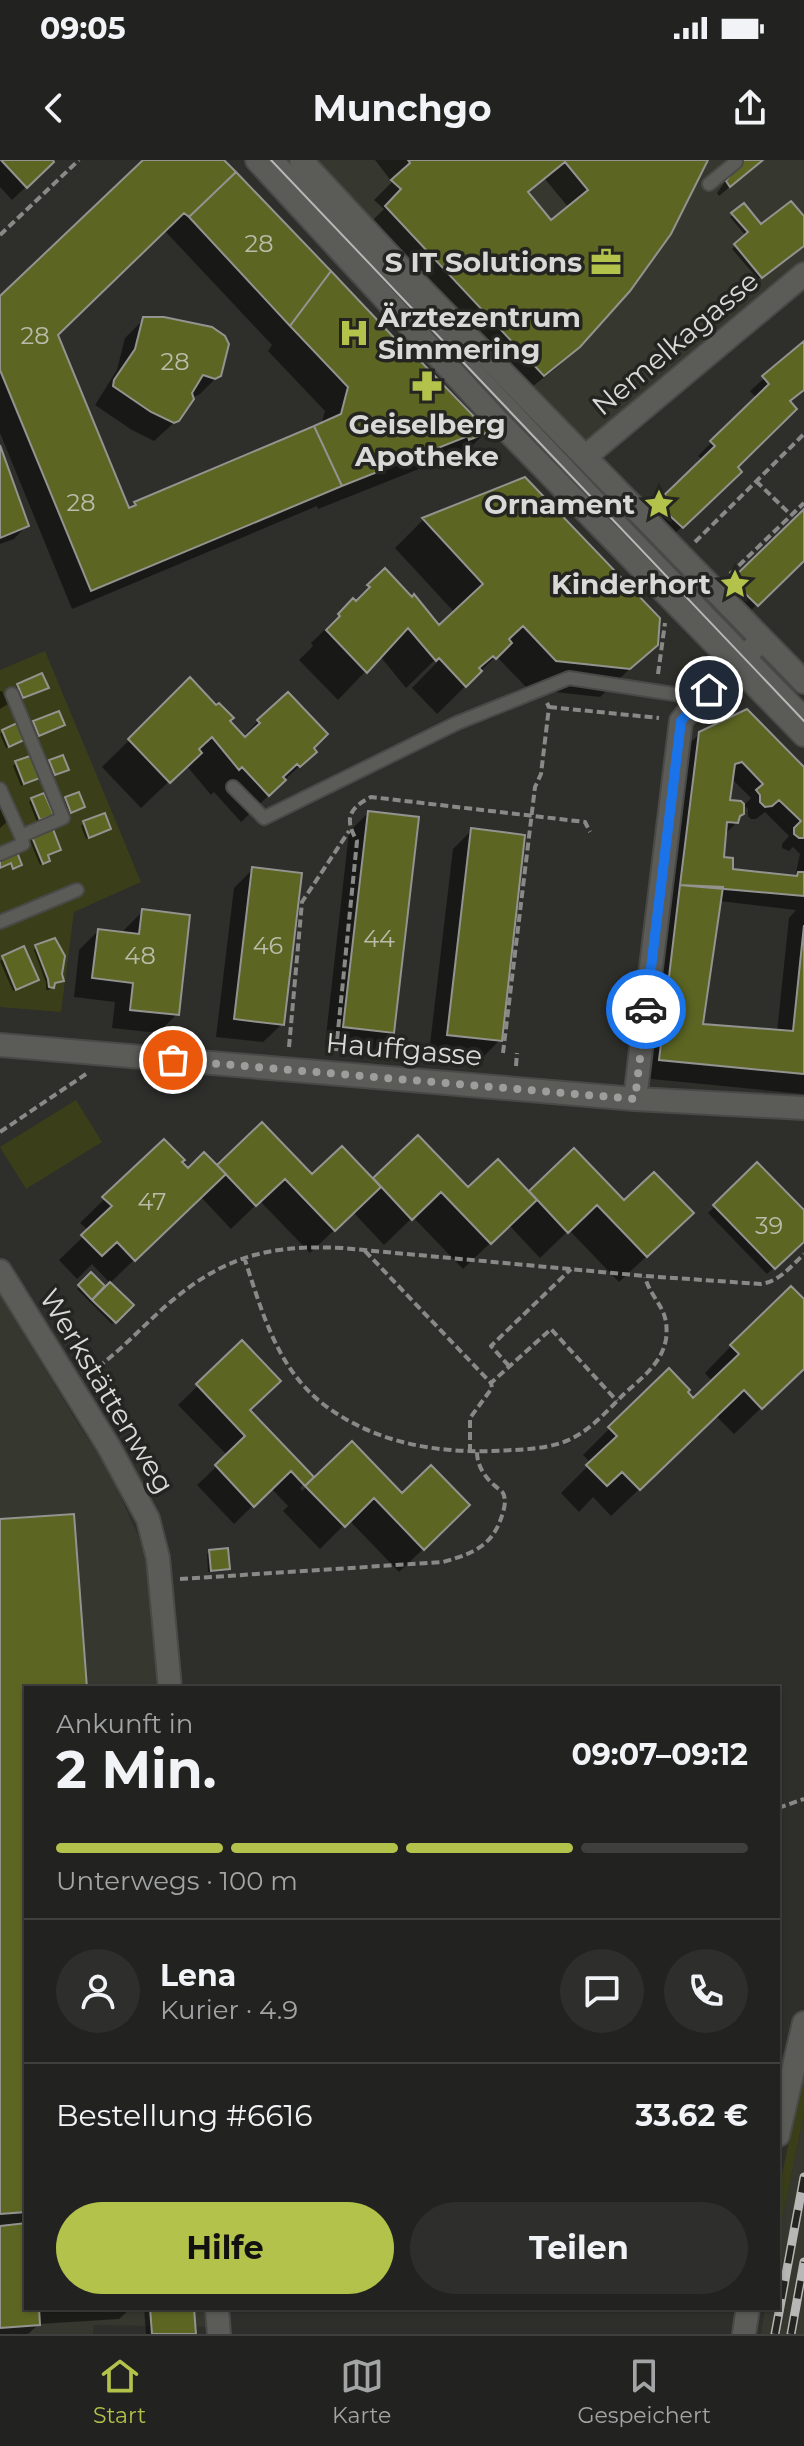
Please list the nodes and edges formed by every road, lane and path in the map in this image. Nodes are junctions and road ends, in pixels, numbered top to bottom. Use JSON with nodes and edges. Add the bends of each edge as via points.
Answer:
{"nodes":[{"id":1,"x":257,"y":160,"type":"edge"},
{"id":2,"x":278,"y":160,"type":"edge"},
{"id":3,"x":301,"y":160,"type":"edge"},
{"id":4,"x":77,"y":161,"type":"edge"},
{"id":5,"x":736,"y":162,"type":"edge"},
{"id":6,"x":709,"y":184,"type":"dead end"},
{"id":7,"x":0,"y":235,"type":"edge"},
{"id":8,"x":804,"y":274,"type":"edge"},
{"id":9,"x":804,"y":434,"type":"edge"},
{"id":10,"x":585,"y":457,"type":"junction"},
{"id":11,"x":756,"y":481,"type":"junction"},
{"id":12,"x":804,"y":503,"type":"edge"},
{"id":13,"x":791,"y":515,"type":"junction"},
{"id":14,"x":680,"y":555,"type":"junction"},
{"id":15,"x":713,"y":589,"type":"junction"},
{"id":16,"x":665,"y":620,"type":"dead end"},
{"id":17,"x":749,"y":653,"type":"junction"},
{"id":18,"x":804,"y":682,"type":"edge"},
{"id":19,"x":654,"y":691,"type":"junction"},
{"id":20,"x":538,"y":692,"type":"junction"},
{"id":21,"x":12,"y":694,"type":"dead end"},
{"id":22,"x":700,"y":698,"type":"junction"},
{"id":23,"x":549,"y":707,"type":"junction"},
{"id":24,"x":804,"y":712,"type":"edge"},
{"id":25,"x":651,"y":718,"type":"junction"},
{"id":26,"x":681,"y":721,"type":"junction"},
{"id":27,"x":804,"y":735,"type":"edge"},
{"id":28,"x":233,"y":787,"type":"dead end"},
{"id":29,"x":0,"y":789,"type":"edge"},
{"id":30,"x":531,"y":816,"type":"junction"},
{"id":31,"x":350,"y":830,"type":"junction"},
{"id":32,"x":590,"y":832,"type":"dead end"},
{"id":33,"x":21,"y":836,"type":"junction"},
{"id":34,"x":0,"y":854,"type":"edge"},
{"id":35,"x":77,"y":890,"type":"dead end"},
{"id":36,"x":0,"y":922,"type":"edge"},
{"id":37,"x":0,"y":1045,"type":"edge"},
{"id":38,"x":503,"y":1053,"type":"dead end"},
{"id":39,"x":115,"y":1055,"type":"junction"},
{"id":40,"x":289,"y":1070,"type":"junction"},
{"id":41,"x":333,"y":1073,"type":"junction"},
{"id":42,"x":635,"y":1099,"type":"junction"},
{"id":43,"x":804,"y":1108,"type":"edge"},
{"id":44,"x":0,"y":1132,"type":"edge"},
{"id":45,"x":363,"y":1249,"type":"junction"},
{"id":46,"x":804,"y":1254,"type":"edge"},
{"id":47,"x":244,"y":1257,"type":"junction"},
{"id":48,"x":571,"y":1269,"type":"junction"},
{"id":49,"x":0,"y":1271,"type":"edge"},
{"id":50,"x":645,"y":1276,"type":"junction"},
{"id":51,"x":510,"y":1366,"type":"junction"},
{"id":52,"x":491,"y":1383,"type":"junction"},
{"id":53,"x":71,"y":1385,"type":"junction"},
{"id":54,"x":617,"y":1401,"type":"junction"},
{"id":55,"x":470,"y":1452,"type":"junction"},
{"id":56,"x":477,"y":1452,"type":"junction"},
{"id":57,"x":161,"y":1580,"type":"junction"},
{"id":58,"x":170,"y":1686,"type":"edge"},
{"id":59,"x":804,"y":1799,"type":"edge"},
{"id":60,"x":780,"y":1807,"type":"edge"},
{"id":61,"x":804,"y":2023,"type":"edge"},
{"id":62,"x":780,"y":2126,"type":"edge"},
{"id":63,"x":217,"y":2310,"type":"edge"},
{"id":64,"x":748,"y":2310,"type":"edge"},
{"id":65,"x":219,"y":2334,"type":"edge"},
{"id":66,"x":744,"y":2334,"type":"edge"}],
"edges":[{"from":1,"to":17,"type":"street","via":[[602,531]]},
{"from":2,"to":17,"type":"lane"},
{"from":3,"to":10,"type":"street"},
{"from":4,"to":7,"type":"path"},
{"from":5,"to":6,"type":"lane"},
{"from":8,"to":10,"type":"street","name":"Nemelkagasse"},
{"from":9,"to":11,"type":"path"},
{"from":10,"to":14,"type":"street"},
{"from":11,"to":13,"type":"path"},
{"from":11,"to":14,"type":"path"},
{"from":12,"to":13,"type":"path"},
{"from":13,"to":15,"type":"path"},
{"from":14,"to":15,"type":"street"},
{"from":15,"to":17,"type":"street"},
{"from":16,"to":19,"type":"path"},
{"from":17,"to":18,"type":"street"},
{"from":17,"to":22,"type":"street"},
{"from":17,"to":24,"type":"lane"},
{"from":17,"to":27,"type":"street"},
{"from":19,"to":20,"type":"lane","via":[[569,678]]},
{"from":19,"to":22,"type":"lane"},
{"from":19,"to":25,"type":"path"},
{"from":20,"to":23,"type":"path"},
{"from":20,"to":28,"type":"lane","via":[[457,723],[264,818]]},
{"from":21,"to":33,"type":"lane","via":[[63,818]]},
{"from":22,"to":26,"type":"street"},
{"from":23,"to":25,"type":"path"},
{"from":23,"to":30,"type":"path"},
{"from":25,"to":26,"type":"path"},
{"from":26,"to":42,"type":"street"},
{"from":29,"to":33,"type":"lane"},
{"from":30,"to":31,"type":"path","via":[[371,797],[356,804]]},
{"from":30,"to":32,"type":"path","via":[[585,822]]},
{"from":30,"to":38,"type":"path"},
{"from":31,"to":40,"type":"path","via":[[302,902]]},
{"from":31,"to":41,"type":"path","via":[[357,841]]},
{"from":33,"to":34,"type":"lane","via":[[23,844]]},
{"from":35,"to":36,"type":"lane"},
{"from":37,"to":39,"type":"street","name":"Hauffgasse"},
{"from":39,"to":40,"type":"street","name":"Hauffgasse"},
{"from":39,"to":44,"type":"path"},
{"from":40,"to":41,"type":"street","name":"Hauffgasse"},
{"from":41,"to":42,"type":"street","name":"Hauffgasse"},
{"from":42,"to":43,"type":"street","name":"Hauffgasse"},
{"from":45,"to":47,"type":"path","via":[[292,1248]]},
{"from":45,"to":48,"type":"path"},
{"from":45,"to":52,"type":"path"},
{"from":46,"to":50,"type":"path","via":[[781,1277],[761,1284]]},
{"from":47,"to":53,"type":"path","via":[[195,1283],[118,1352]]},
{"from":47,"to":55,"type":"path","via":[[278,1350],[317,1398],[353,1423],[390,1439]]},
{"from":48,"to":50,"type":"path"},
{"from":48,"to":51,"type":"path","via":[[491,1346]]},
{"from":49,"to":53,"type":"street","name":"Werkstättenweg"},
{"from":50,"to":54,"type":"path","via":[[665,1315],[664,1346],[654,1366]]},
{"from":51,"to":52,"type":"path"},
{"from":51,"to":54,"type":"path","via":[[551,1329]]},
{"from":52,"to":55,"type":"path","via":[[470,1418]]},
{"from":53,"to":57,"type":"street","name":"Werkstättenweg","via":[[148,1519]]},
{"from":54,"to":56,"type":"path","via":[[568,1440]]},
{"from":55,"to":56,"type":"path"},
{"from":56,"to":57,"type":"path","via":[[486,1478],[504,1494],[506,1505],[498,1529],[485,1545],[462,1556],[443,1562]]},
{"from":57,"to":58,"type":"street","name":"Werkstättenweg"},
{"from":59,"to":60,"type":"path"},
{"from":61,"to":62,"type":"street"},
{"from":63,"to":65,"type":"street"},
{"from":64,"to":66,"type":"street"}]}
